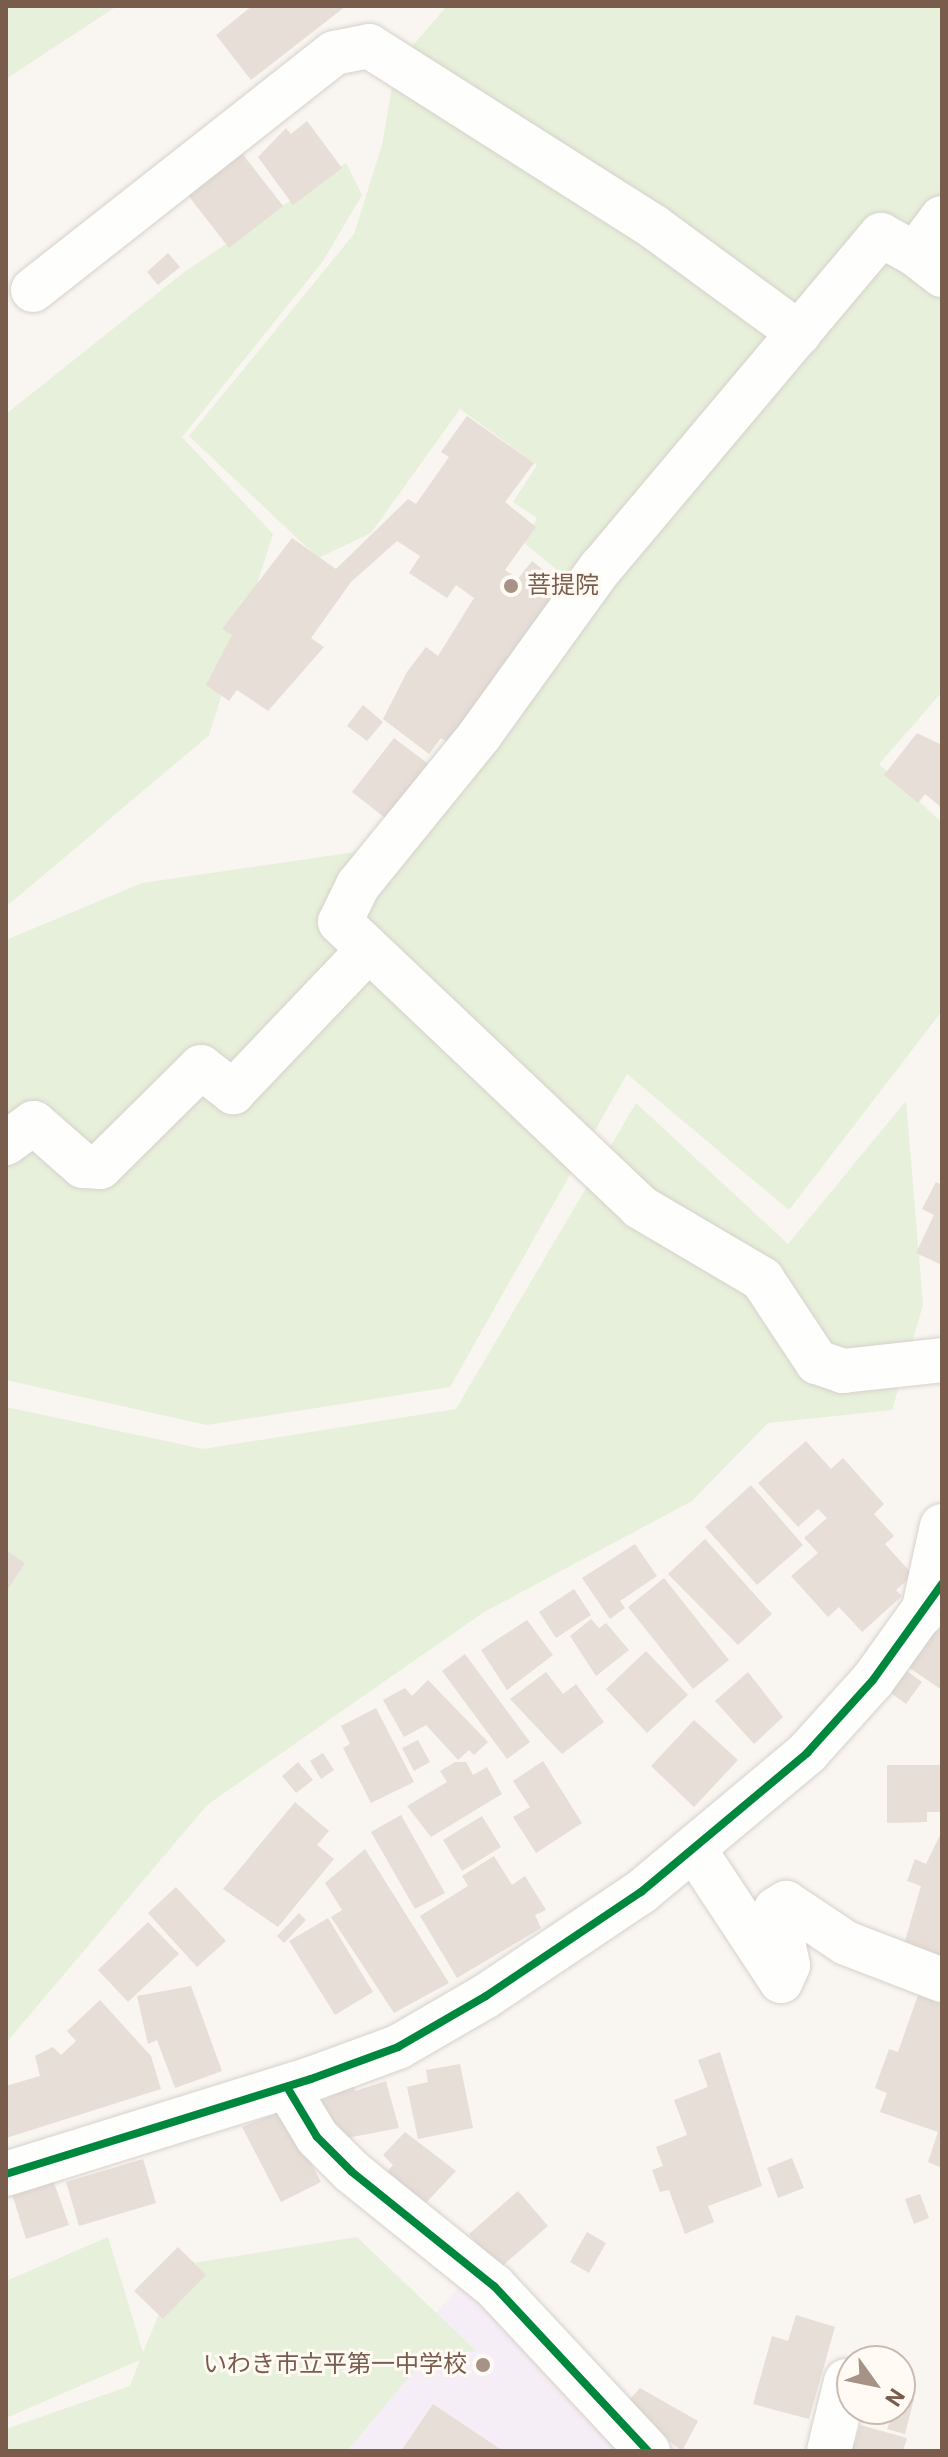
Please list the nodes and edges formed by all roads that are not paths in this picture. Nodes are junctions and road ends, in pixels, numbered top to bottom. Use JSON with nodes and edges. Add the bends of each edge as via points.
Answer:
{"nodes":[{"id":1,"x":942,"y":218,"type":"edge"},
{"id":2,"x":929,"y":265,"type":"edge"},
{"id":3,"x":33,"y":290,"type":"dead end"},
{"id":4,"x":799,"y":333,"type":"junction"},
{"id":5,"x":368,"y":950,"type":"junction"},
{"id":6,"x":6,"y":1143,"type":"edge"},
{"id":7,"x":942,"y":1360,"type":"edge"},
{"id":8,"x":942,"y":1526,"type":"edge"},
{"id":9,"x":932,"y":1599,"type":"edge"},
{"id":10,"x":694,"y":1849,"type":"junction"},
{"id":11,"x":942,"y":1980,"type":"edge"},
{"id":12,"x":287,"y":2087,"type":"junction"},
{"id":13,"x":6,"y":2174,"type":"edge"},
{"id":14,"x":836,"y":2422,"type":"edge"},
{"id":15,"x":648,"y":2451,"type":"edge"},
{"id":16,"x":829,"y":2451,"type":"edge"}],
"edges":[{"from":1,"to":2,"type":"street"},
{"from":2,"to":4,"type":"street","via":[[881,235]]},
{"from":3,"to":4,"type":"street","via":[[334,53],[369,46],[654,227]]},
{"from":4,"to":5,"type":"street","via":[[601,567],[480,735],[358,885],[340,922]]},
{"from":5,"to":6,"type":"street","via":[[233,1092],[201,1067],[100,1167],[83,1166],[34,1123]]},
{"from":5,"to":7,"type":"street","via":[[640,1207],[762,1279],[817,1362],[843,1371]]},
{"from":8,"to":9,"type":"street"},
{"from":9,"to":10,"type":"street","via":[[807,1753]]},
{"from":10,"to":11,"type":"street","via":[[781,1981],[788,1965],[776,1909],[786,1903],[837,1939]]},
{"from":10,"to":12,"type":"street","via":[[473,2003],[398,2047]]},
{"from":12,"to":13,"type":"street"},
{"from":12,"to":15,"type":"street","via":[[317,2137],[352,2172],[494,2286]]},
{"from":14,"to":16,"type":"street"}]}
